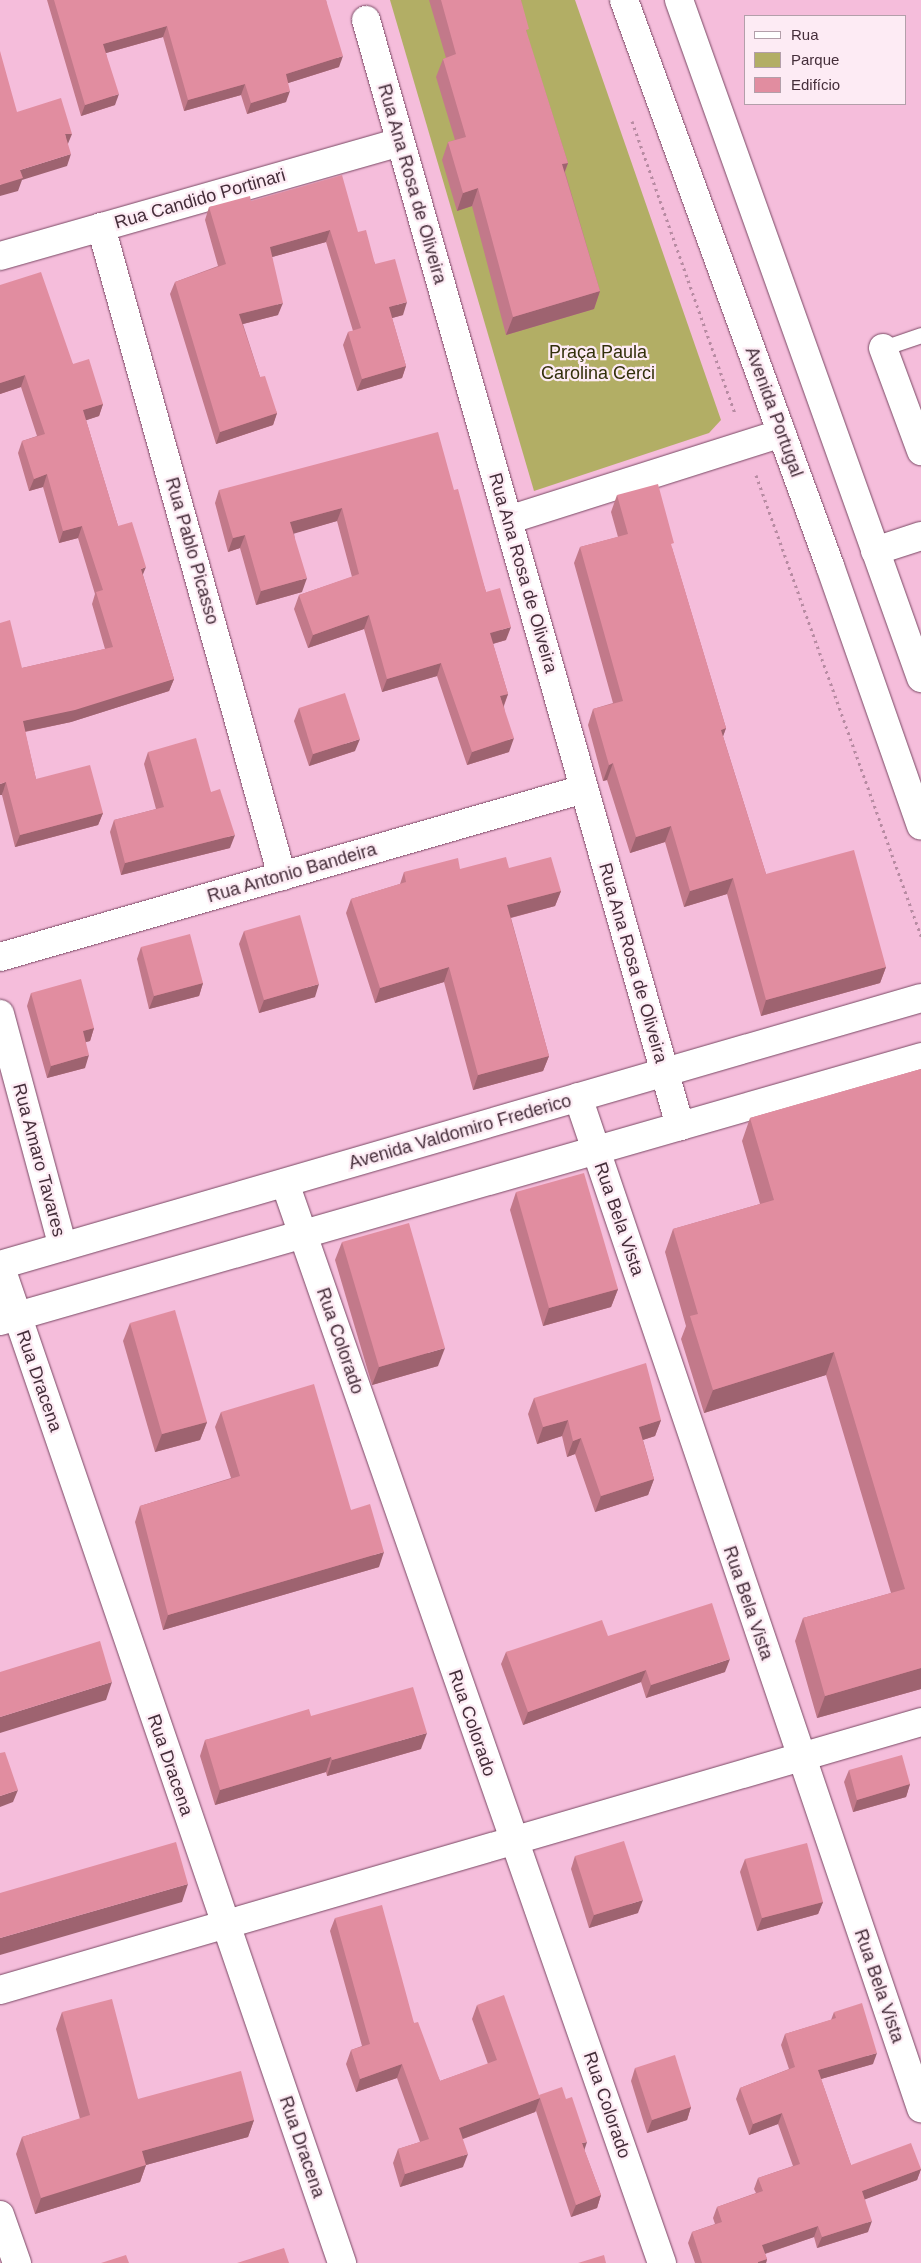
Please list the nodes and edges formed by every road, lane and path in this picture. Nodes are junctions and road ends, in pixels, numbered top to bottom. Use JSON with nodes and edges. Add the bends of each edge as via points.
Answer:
{"nodes":[{"id":1,"x":624,"y":0,"type":"edge"},
{"id":2,"x":679,"y":0,"type":"edge"},
{"id":3,"x":366,"y":20,"type":"dead end"},
{"id":4,"x":400,"y":142,"type":"junction"},
{"id":5,"x":102,"y":227,"type":"junction"},
{"id":6,"x":0,"y":256,"type":"edge"},
{"id":7,"x":921,"y":336,"type":"edge"},
{"id":8,"x":883,"y":348,"type":"joint"},
{"id":9,"x":782,"y":433,"type":"junction"},
{"id":10,"x":921,"y":452,"type":"edge"},
{"id":11,"x":508,"y":520,"type":"junction"},
{"id":12,"x":921,"y":536,"type":"edge"},
{"id":13,"x":875,"y":551,"type":"junction"},
{"id":14,"x":921,"y":678,"type":"edge"},
{"id":15,"x":584,"y":789,"type":"junction"},
{"id":16,"x":921,"y":826,"type":"edge"},
{"id":17,"x":282,"y":876,"type":"junction"},
{"id":18,"x":0,"y":956,"type":"edge"},
{"id":19,"x":921,"y":998,"type":"edge"},
{"id":20,"x":0,"y":1014,"type":"edge"},
{"id":21,"x":921,"y":1057,"type":"edge"},
{"id":22,"x":664,"y":1073,"type":"junction"},
{"id":23,"x":578,"y":1097,"type":"junction"},
{"id":24,"x":680,"y":1126,"type":"junction"},
{"id":25,"x":596,"y":1150,"type":"junction"},
{"id":26,"x":285,"y":1183,"type":"junction"},
{"id":27,"x":303,"y":1234,"type":"junction"},
{"id":28,"x":63,"y":1247,"type":"junction"},
{"id":29,"x":0,"y":1265,"type":"edge"},
{"id":30,"x":9,"y":1319,"type":"edge"},
{"id":31,"x":921,"y":1722,"type":"edge"},
{"id":32,"x":800,"y":1758,"type":"junction"},
{"id":33,"x":513,"y":1841,"type":"junction"},
{"id":34,"x":224,"y":1925,"type":"junction"},
{"id":35,"x":0,"y":1990,"type":"edge"},
{"id":36,"x":921,"y":2108,"type":"edge"},
{"id":37,"x":0,"y":2215,"type":"edge"},
{"id":38,"x":17,"y":2263,"type":"edge"},
{"id":39,"x":342,"y":2263,"type":"edge"},
{"id":40,"x":662,"y":2263,"type":"edge"}],
"edges":[{"from":1,"to":9,"type":"street","name":"Avenida Portugal"},
{"from":2,"to":13,"type":"street"},
{"from":3,"to":4,"type":"street","name":"Rua Ana Rosa de Oliveira"},
{"from":4,"to":5,"type":"street","name":"Rua Candido Portinari"},
{"from":4,"to":11,"type":"street","name":"Rua Ana Rosa de Oliveira"},
{"from":5,"to":6,"type":"street","name":"Rua Candido Portinari"},
{"from":5,"to":17,"type":"street","name":"Rua Pablo Picasso"},
{"from":7,"to":8,"type":"lane"},
{"from":8,"to":10,"type":"street"},
{"from":9,"to":11,"type":"street"},
{"from":9,"to":16,"type":"street","name":"Avenida Portugal"},
{"from":11,"to":15,"type":"street","name":"Rua Ana Rosa de Oliveira"},
{"from":12,"to":13,"type":"street"},
{"from":13,"to":14,"type":"street"},
{"from":15,"to":17,"type":"street","name":"Rua Antonio Bandeira"},
{"from":15,"to":22,"type":"street","name":"Rua Ana Rosa de Oliveira"},
{"from":17,"to":18,"type":"street","name":"Rua Antonio Bandeira"},
{"from":19,"to":22,"type":"street","name":"Avenida Valdomiro Frederico"},
{"from":20,"to":28,"type":"street","name":"Rua Amaro Tavares"},
{"from":21,"to":24,"type":"street"},
{"from":22,"to":23,"type":"street","name":"Avenida Valdomiro Frederico"},
{"from":22,"to":24,"type":"street","name":"Rua Ana Rosa de Oliveira"},
{"from":23,"to":25,"type":"street","name":"Rua Bela Vista"},
{"from":23,"to":26,"type":"street","name":"Avenida Valdomiro Frederico"},
{"from":24,"to":25,"type":"street"},
{"from":25,"to":27,"type":"street"},
{"from":25,"to":32,"type":"street","name":"Rua Bela Vista"},
{"from":26,"to":27,"type":"street","name":"Rua Colorado"},
{"from":26,"to":28,"type":"street","name":"Avenida Valdomiro Frederico"},
{"from":27,"to":30,"type":"street"},
{"from":27,"to":33,"type":"street","name":"Rua Colorado"},
{"from":28,"to":29,"type":"street","name":"Avenida Valdomiro Frederico"},
{"from":29,"to":30,"type":"street","name":"Rua Dracena"},
{"from":30,"to":34,"type":"street","name":"Rua Dracena"},
{"from":31,"to":32,"type":"street"},
{"from":32,"to":33,"type":"street"},
{"from":32,"to":36,"type":"street","name":"Rua Bela Vista"},
{"from":33,"to":34,"type":"street"},
{"from":33,"to":40,"type":"street","name":"Rua Colorado"},
{"from":34,"to":35,"type":"street"},
{"from":34,"to":39,"type":"street","name":"Rua Dracena"},
{"from":37,"to":38,"type":"street"}]}
